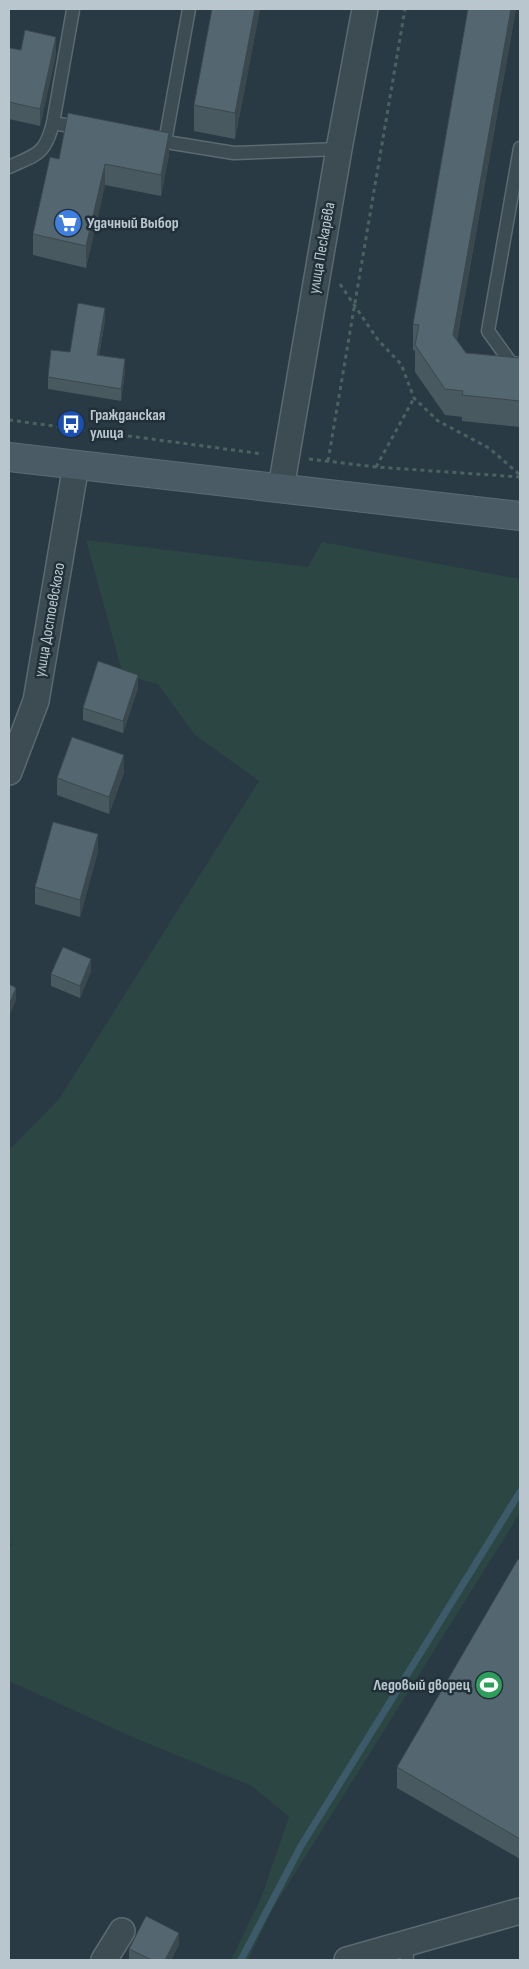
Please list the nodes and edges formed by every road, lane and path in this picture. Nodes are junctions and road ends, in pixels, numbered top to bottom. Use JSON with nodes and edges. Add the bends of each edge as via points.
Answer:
{"nodes":[{"id":1,"x":190,"y":9,"type":"edge"},
{"id":2,"x":365,"y":9,"type":"edge"},
{"id":3,"x":405,"y":9,"type":"edge"},
{"id":4,"x":73,"y":10,"type":"edge"},
{"id":5,"x":53,"y":123,"type":"junction"},
{"id":6,"x":90,"y":129,"type":"edge"},
{"id":7,"x":137,"y":137,"type":"edge"},
{"id":8,"x":165,"y":142,"type":"junction"},
{"id":9,"x":520,"y":148,"type":"edge"},
{"id":10,"x":338,"y":149,"type":"junction"},
{"id":11,"x":9,"y":167,"type":"edge"},
{"id":12,"x":321,"y":257,"type":"junction"},
{"id":13,"x":354,"y":305,"type":"junction"},
{"id":14,"x":520,"y":364,"type":"edge"},
{"id":15,"x":414,"y":398,"type":"junction"},
{"id":16,"x":9,"y":457,"type":"edge"},
{"id":17,"x":328,"y":461,"type":"dead end"},
{"id":18,"x":76,"y":465,"type":"junction"},
{"id":19,"x":376,"y":467,"type":"dead end"},
{"id":20,"x":520,"y":475,"type":"edge"},
{"id":21,"x":281,"y":488,"type":"junction"},
{"id":22,"x":520,"y":516,"type":"edge"},
{"id":23,"x":9,"y":772,"type":"edge"},
{"id":24,"x":520,"y":1911,"type":"edge"},
{"id":25,"x":122,"y":1931,"type":"dead end"},
{"id":26,"x":406,"y":1953,"type":"edge"},
{"id":27,"x":104,"y":1960,"type":"edge"},
{"id":28,"x":347,"y":1960,"type":"edge"}],
"edges":[{"from":1,"to":8,"type":"lane"},
{"from":2,"to":10,"type":"street","name":"улица Пескарёва"},
{"from":3,"to":13,"type":"path"},
{"from":4,"to":5,"type":"lane"},
{"from":5,"to":6,"type":"lane"},
{"from":5,"to":11,"type":"lane","via":[[48,143],[34,156]]},
{"from":7,"to":8,"type":"lane"},
{"from":8,"to":10,"type":"lane","via":[[234,153]]},
{"from":9,"to":14,"type":"lane","via":[[488,331],[511,363]]},
{"from":10,"to":12,"type":"street","name":"улица Пескарёва"},
{"from":12,"to":13,"type":"path"},
{"from":12,"to":21,"type":"street","name":"улица Пескарёва"},
{"from":13,"to":15,"type":"path","via":[[378,340],[401,364]]},
{"from":13,"to":17,"type":"path"},
{"from":15,"to":19,"type":"path"},
{"from":15,"to":20,"type":"path","via":[[438,421],[489,448]]},
{"from":16,"to":18,"type":"main road"},
{"from":18,"to":21,"type":"main road"},
{"from":18,"to":23,"type":"street","name":"улица Достоевского","via":[[36,701]]},
{"from":21,"to":22,"type":"main road"},
{"from":24,"to":26,"type":"street"},
{"from":25,"to":27,"type":"street"},
{"from":26,"to":28,"type":"street"}]}
